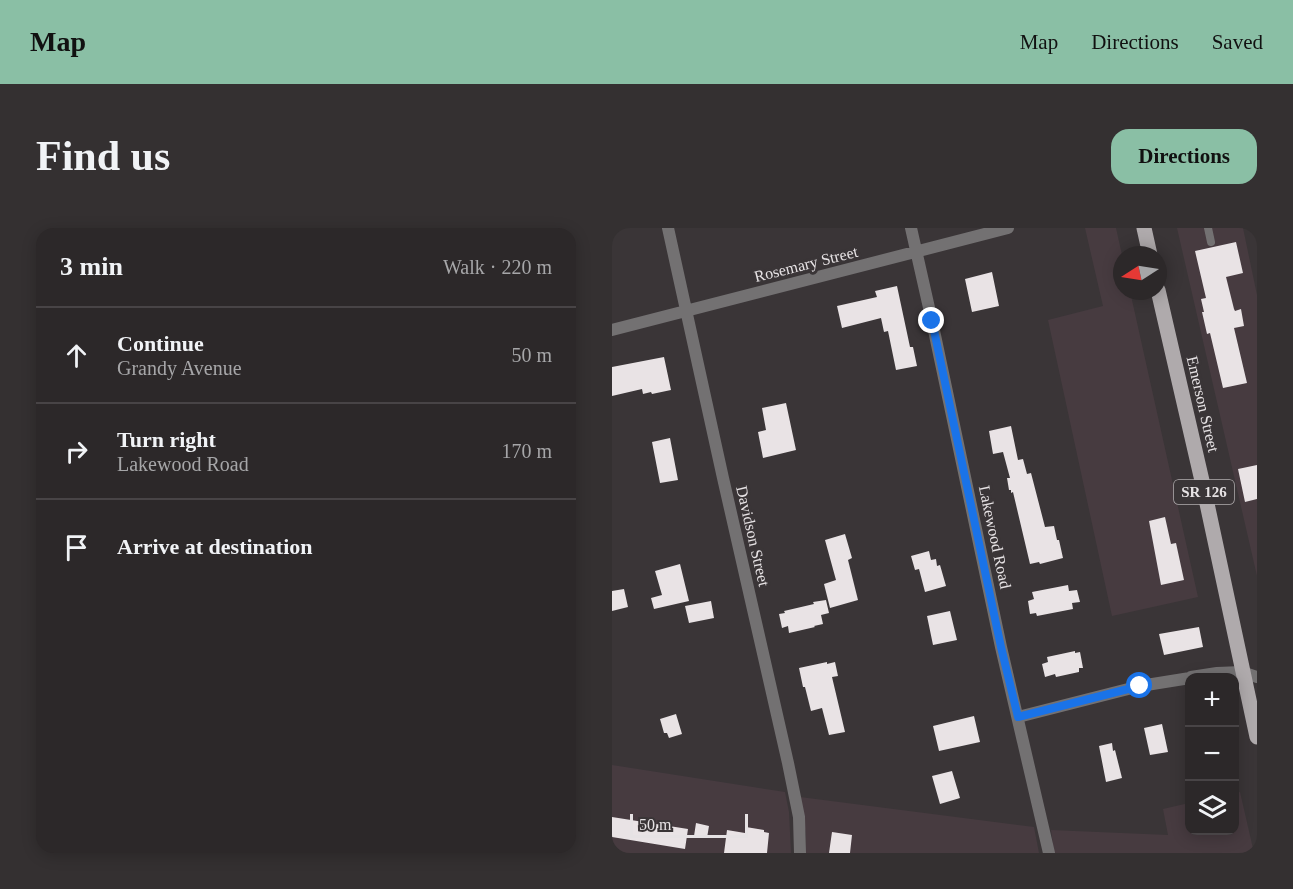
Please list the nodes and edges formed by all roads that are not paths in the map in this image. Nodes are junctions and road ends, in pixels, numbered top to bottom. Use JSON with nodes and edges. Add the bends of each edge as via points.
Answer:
{"nodes":[{"id":1,"x":668,"y":228,"type":"edge"},
{"id":2,"x":911,"y":228,"type":"edge"},
{"id":3,"x":1008,"y":228,"type":"edge"},
{"id":4,"x":1144,"y":228,"type":"edge"},
{"id":5,"x":1208,"y":228,"type":"edge"},
{"id":6,"x":1211,"y":242,"type":"dead end"},
{"id":7,"x":1148,"y":246,"type":"edge"},
{"id":8,"x":916,"y":253,"type":"junction"},
{"id":9,"x":1160,"y":300,"type":"edge"},
{"id":10,"x":686,"y":312,"type":"junction"},
{"id":11,"x":612,"y":330,"type":"edge"},
{"id":12,"x":1242,"y":672,"type":"junction"},
{"id":13,"x":1218,"y":673,"type":"edge"},
{"id":14,"x":1257,"y":677,"type":"edge"},
{"id":15,"x":1185,"y":679,"type":"edge"},
{"id":16,"x":1018,"y":717,"type":"junction"},
{"id":17,"x":1257,"y":737,"type":"edge"},
{"id":18,"x":800,"y":853,"type":"edge"},
{"id":19,"x":1049,"y":853,"type":"edge"}],
"edges":[{"from":1,"to":10,"type":"street","name":"Davidson Street"},
{"from":2,"to":8,"type":"street","name":"Lakewood Road"},
{"from":3,"to":8,"type":"street","name":"Rosemary Street"},
{"from":4,"to":7,"type":"main road"},
{"from":5,"to":6,"type":"lane"},
{"from":8,"to":10,"type":"street","name":"Rosemary Street"},
{"from":8,"to":16,"type":"street","name":"Lakewood Road"},
{"from":9,"to":12,"type":"main road","name":"Emerson Street","number":"SR 126"},
{"from":10,"to":11,"type":"street","name":"Rosemary Street"},
{"from":10,"to":18,"type":"street","name":"Davidson Street","via":[[788,762],[799,818]]},
{"from":12,"to":13,"type":"street"},
{"from":12,"to":14,"type":"street"},
{"from":12,"to":17,"type":"main road","name":"Emerson Street","number":"SR 126"},
{"from":15,"to":16,"type":"street","via":[[1140,686]]},
{"from":16,"to":19,"type":"street","name":"Lakewood Road"}]}
